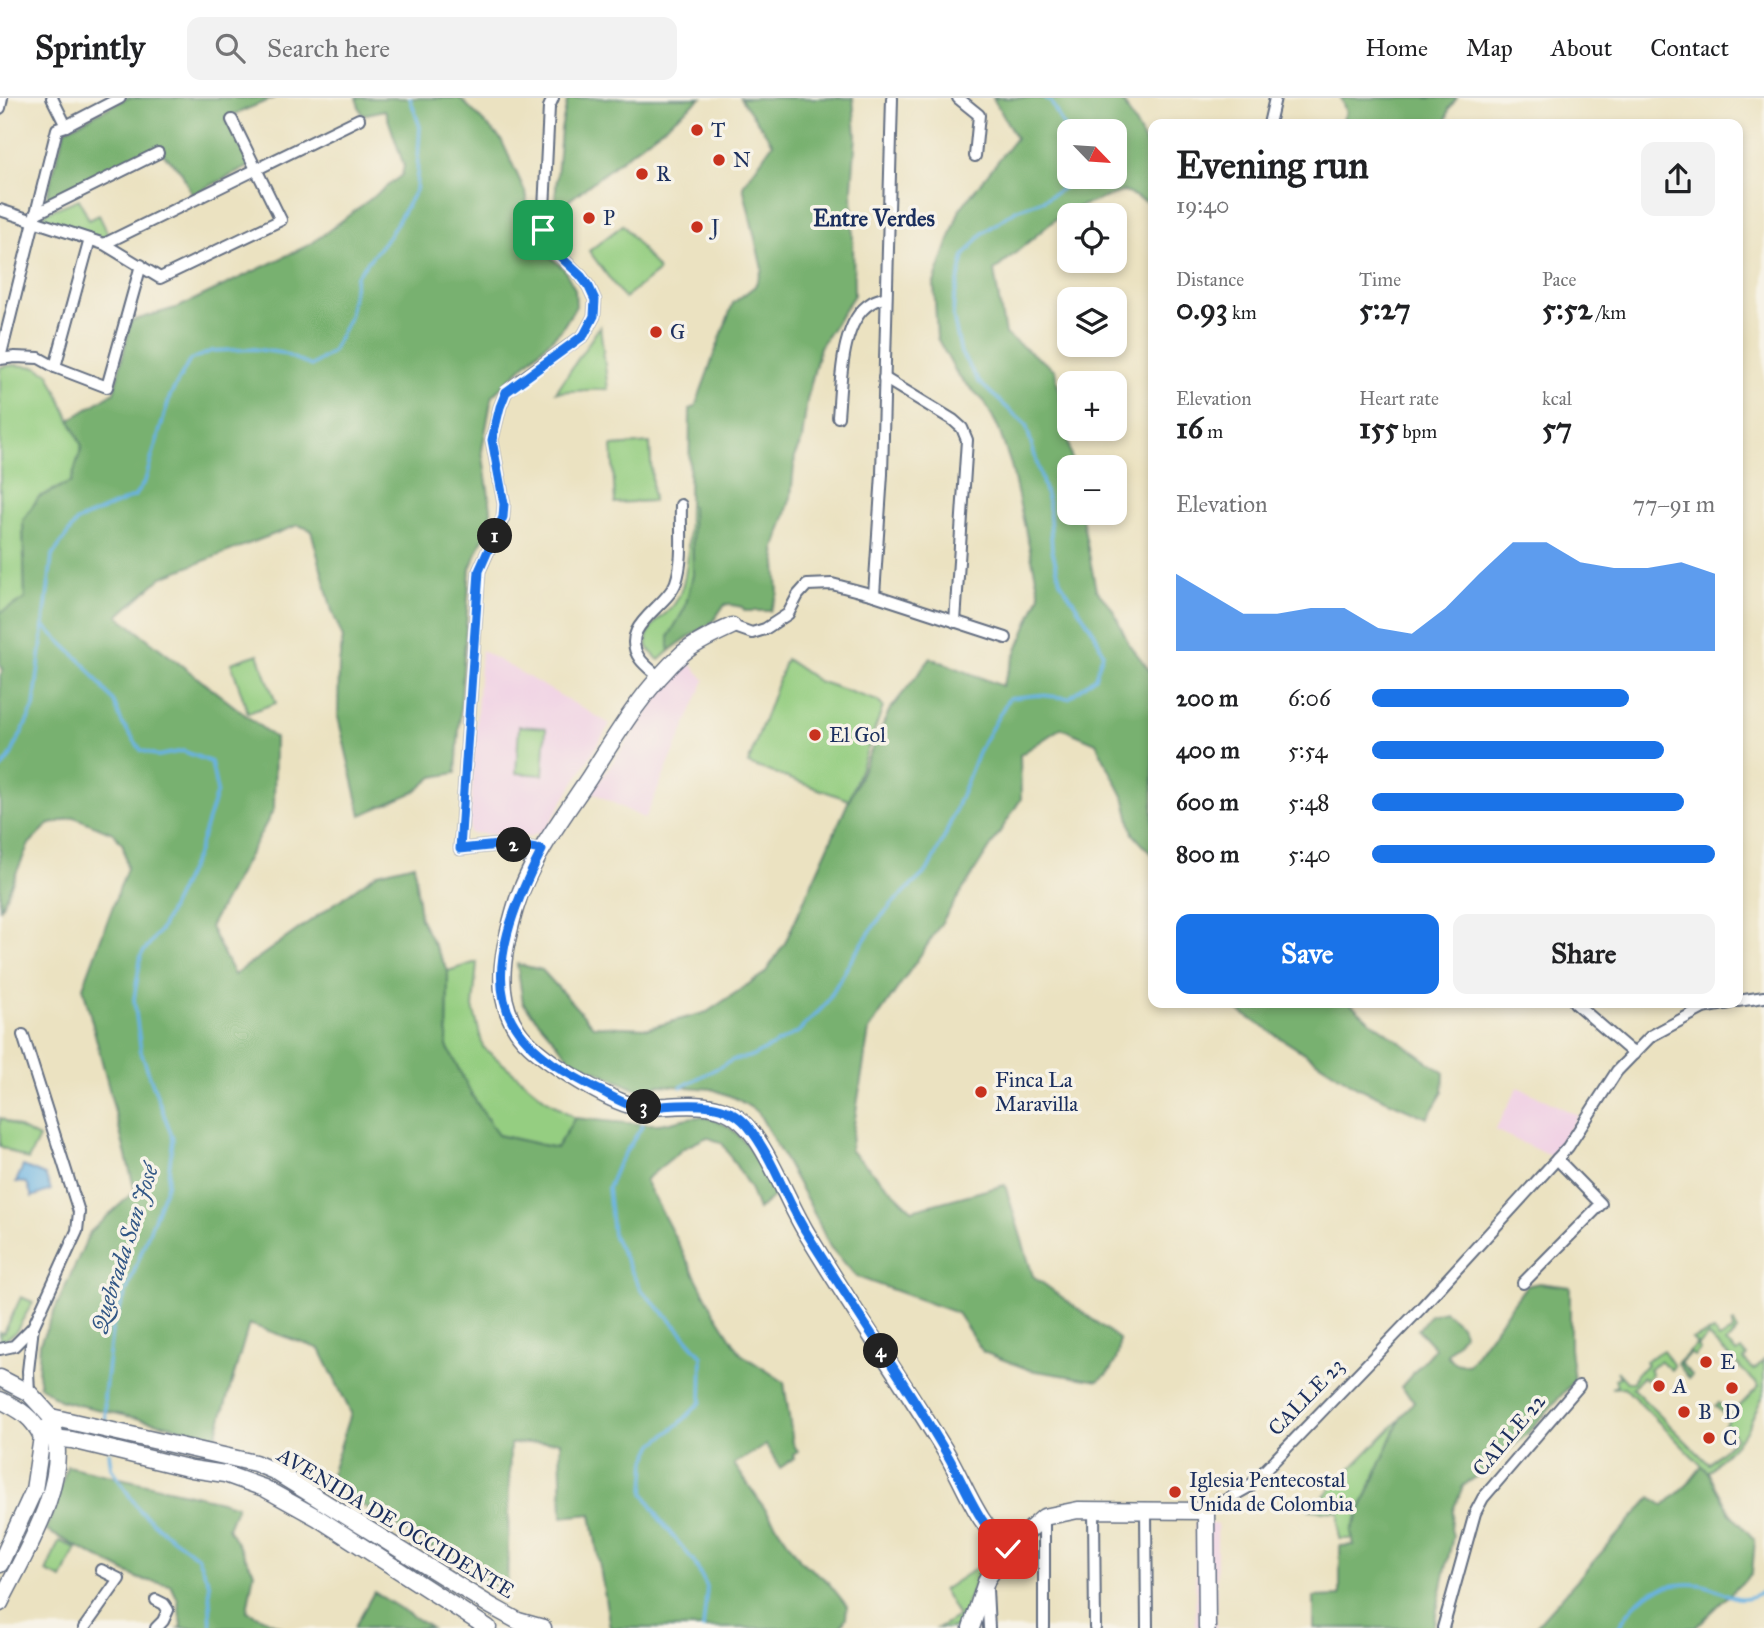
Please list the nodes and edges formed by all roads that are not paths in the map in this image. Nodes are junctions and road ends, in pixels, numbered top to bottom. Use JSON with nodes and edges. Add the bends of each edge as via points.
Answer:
{"nodes":[{"id":1,"x":2,"y":98,"type":"edge"},
{"id":2,"x":52,"y":98,"type":"edge"},
{"id":3,"x":120,"y":98,"type":"edge"},
{"id":4,"x":553,"y":98,"type":"edge"},
{"id":5,"x":892,"y":98,"type":"edge"},
{"id":6,"x":958,"y":98,"type":"edge"},
{"id":7,"x":1275,"y":98,"type":"edge"},
{"id":8,"x":0,"y":107,"type":"edge"},
{"id":9,"x":1270,"y":119,"type":"edge"},
{"id":10,"x":232,"y":120,"type":"dead end"},
{"id":11,"x":359,"y":120,"type":"dead end"},
{"id":12,"x":66,"y":125,"type":"junction"},
{"id":13,"x":159,"y":153,"type":"dead end"},
{"id":14,"x":975,"y":156,"type":"dead end"},
{"id":15,"x":255,"y":169,"type":"junction"},
{"id":16,"x":0,"y":210,"type":"edge"},
{"id":17,"x":34,"y":217,"type":"junction"},
{"id":18,"x":90,"y":239,"type":"junction"},
{"id":19,"x":104,"y":244,"type":"junction"},
{"id":20,"x":141,"y":265,"type":"junction"},
{"id":21,"x":886,"y":297,"type":"junction"},
{"id":22,"x":0,"y":359,"type":"edge"},
{"id":23,"x":55,"y":368,"type":"junction"},
{"id":24,"x":884,"y":378,"type":"junction"},
{"id":25,"x":838,"y":417,"type":"dead end"},
{"id":26,"x":681,"y":505,"type":"dead end"},
{"id":27,"x":874,"y":595,"type":"junction"},
{"id":28,"x":955,"y":622,"type":"junction"},
{"id":29,"x":732,"y":626,"type":"joint"},
{"id":30,"x":1006,"y":638,"type":"dead end"},
{"id":31,"x":660,"y":678,"type":"junction"},
{"id":32,"x":542,"y":850,"type":"junction"},
{"id":33,"x":1764,"y":997,"type":"edge"},
{"id":34,"x":1743,"y":1000,"type":"edge"},
{"id":35,"x":1581,"y":1008,"type":"edge"},
{"id":36,"x":1701,"y":1008,"type":"edge"},
{"id":37,"x":23,"y":1035,"type":"dead end"},
{"id":38,"x":1634,"y":1054,"type":"junction"},
{"id":39,"x":1557,"y":1158,"type":"junction"},
{"id":40,"x":1523,"y":1283,"type":"dead end"},
{"id":41,"x":33,"y":1327,"type":"junction"},
{"id":42,"x":0,"y":1349,"type":"edge"},
{"id":43,"x":0,"y":1378,"type":"edge"},
{"id":44,"x":1579,"y":1386,"type":"dead end"},
{"id":45,"x":29,"y":1393,"type":"junction"},
{"id":46,"x":0,"y":1400,"type":"edge"},
{"id":47,"x":51,"y":1417,"type":"junction"},
{"id":48,"x":57,"y":1438,"type":"junction"},
{"id":49,"x":1094,"y":1510,"type":"junction"},
{"id":50,"x":1146,"y":1510,"type":"junction"},
{"id":51,"x":1206,"y":1511,"type":"junction"},
{"id":52,"x":1044,"y":1517,"type":"junction"},
{"id":53,"x":1008,"y":1549,"type":"junction"},
{"id":54,"x":2,"y":1556,"type":"edge"},
{"id":55,"x":101,"y":1570,"type":"dead end"},
{"id":56,"x":987,"y":1579,"type":"junction"},
{"id":57,"x":156,"y":1600,"type":"dead end"},
{"id":58,"x":0,"y":1603,"type":"edge"},
{"id":59,"x":485,"y":1626,"type":"edge"},
{"id":60,"x":536,"y":1627,"type":"edge"},
{"id":61,"x":84,"y":1628,"type":"edge"},
{"id":62,"x":156,"y":1628,"type":"edge"},
{"id":63,"x":971,"y":1628,"type":"edge"},
{"id":64,"x":989,"y":1628,"type":"edge"},
{"id":65,"x":1044,"y":1628,"type":"edge"},
{"id":66,"x":1095,"y":1628,"type":"edge"},
{"id":67,"x":1147,"y":1628,"type":"edge"},
{"id":68,"x":1207,"y":1628,"type":"edge"},
{"id":69,"x":1443,"y":1628,"type":"edge"}],
"edges":[{"from":1,"to":8,"type":"street"},
{"from":2,"to":12,"type":"street"},
{"from":3,"to":12,"type":"street"},
{"from":4,"to":32,"type":"street","via":[[543,230],[549,246],[589,287],[595,300],[594,316],[584,335],[506,392],[497,418],[492,440],[503,517],[479,571],[460,849],[508,844]]},
{"from":5,"to":21,"type":"street"},
{"from":6,"to":14,"type":"street","via":[[979,115]]},
{"from":7,"to":9,"type":"street"},
{"from":10,"to":15,"type":"street"},
{"from":11,"to":15,"type":"street"},
{"from":12,"to":17,"type":"street","via":[[57,130]]},
{"from":13,"to":17,"type":"street"},
{"from":15,"to":19,"type":"street"},
{"from":15,"to":20,"type":"street","via":[[281,220],[160,278]]},
{"from":16,"to":17,"type":"street"},
{"from":17,"to":18,"type":"street"},
{"from":17,"to":22,"type":"street"},
{"from":18,"to":19,"type":"street"},
{"from":18,"to":23,"type":"street"},
{"from":19,"to":20,"type":"street"},
{"from":20,"to":23,"type":"street","via":[[107,387]]},
{"from":21,"to":24,"type":"street"},
{"from":21,"to":25,"type":"street","via":[[863,309],[854,323],[845,350]]},
{"from":22,"to":23,"type":"street","via":[[38,358]]},
{"from":24,"to":27,"type":"street"},
{"from":24,"to":28,"type":"street","via":[[954,420],[967,440]]},
{"from":26,"to":31,"type":"street","via":[[676,583],[635,634],[635,650]]},
{"from":27,"to":28,"type":"street"},
{"from":27,"to":29,"type":"street","via":[[832,584],[807,585],[788,614],[765,629],[752,633]]},
{"from":28,"to":30,"type":"street"},
{"from":29,"to":31,"type":"street","via":[[695,644]]},
{"from":31,"to":32,"type":"street","via":[[625,722]]},
{"from":32,"to":53,"type":"street","via":[[521,891],[501,972],[503,995],[519,1034],[568,1075],[626,1103],[639,1108],[718,1107],[746,1124],[803,1227],[996,1539]]},
{"from":33,"to":34,"type":"street"},
{"from":35,"to":38,"type":"street"},
{"from":36,"to":38,"type":"street","name":"CALLE 23","via":[[1651,1036]]},
{"from":37,"to":41,"type":"street","via":[[79,1212],[76,1231]]},
{"from":38,"to":39,"type":"street","name":"CALLE 23"},
{"from":39,"to":40,"type":"street","via":[[1601,1204]]},
{"from":39,"to":51,"type":"street","name":"CALLE 23","via":[[1249,1487]]},
{"from":41,"to":42,"type":"street","via":[[14,1346]]},
{"from":41,"to":45,"type":"street"},
{"from":43,"to":45,"type":"street"},
{"from":44,"to":69,"type":"street","name":"CALLE 22","via":[[1483,1498]]},
{"from":45,"to":47,"type":"street"},
{"from":46,"to":48,"type":"street"},
{"from":47,"to":48,"type":"street"},
{"from":47,"to":60,"type":"street","name":"AVENIDA DE OCCIDENTE","via":[[274,1471],[491,1606]]},
{"from":48,"to":54,"type":"street"},
{"from":48,"to":58,"type":"street","via":[[50,1496]]},
{"from":48,"to":59,"type":"street","name":"AVENIDA DE OCCIDENTE","via":[[225,1474],[264,1488]]},
{"from":49,"to":50,"type":"street"},
{"from":49,"to":52,"type":"street"},
{"from":49,"to":66,"type":"street"},
{"from":50,"to":51,"type":"street"},
{"from":50,"to":67,"type":"street"},
{"from":51,"to":68,"type":"street"},
{"from":52,"to":53,"type":"street"},
{"from":52,"to":65,"type":"street"},
{"from":53,"to":56,"type":"street"},
{"from":55,"to":61,"type":"street","via":[[119,1579]]},
{"from":56,"to":63,"type":"street"},
{"from":56,"to":64,"type":"street"},
{"from":57,"to":62,"type":"street","via":[[168,1610]]}]}
